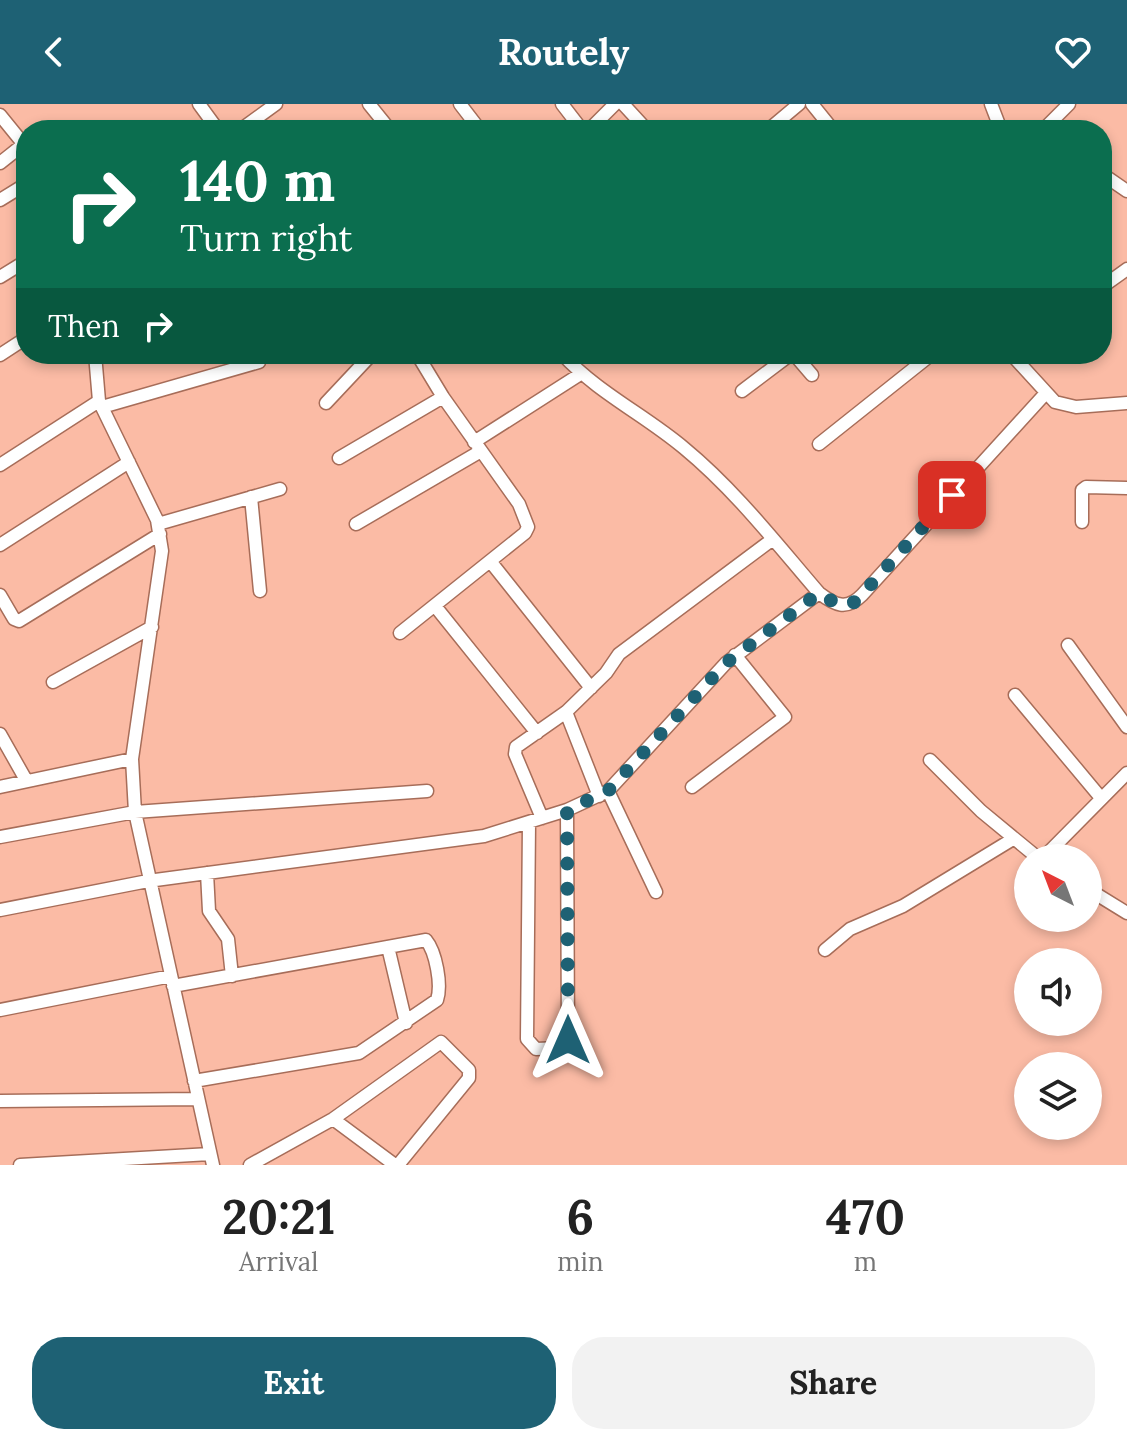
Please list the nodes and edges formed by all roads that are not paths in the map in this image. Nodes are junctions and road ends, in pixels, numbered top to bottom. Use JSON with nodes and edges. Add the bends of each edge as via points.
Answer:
{"nodes":[{"id":1,"x":276,"y":104,"type":"edge"},
{"id":2,"x":369,"y":104,"type":"edge"},
{"id":3,"x":460,"y":104,"type":"edge"},
{"id":4,"x":562,"y":104,"type":"edge"},
{"id":5,"x":615,"y":104,"type":"edge"},
{"id":6,"x":623,"y":104,"type":"edge"},
{"id":7,"x":799,"y":104,"type":"edge"},
{"id":8,"x":812,"y":104,"type":"edge"},
{"id":9,"x":1069,"y":104,"type":"edge"},
{"id":10,"x":0,"y":115,"type":"edge"},
{"id":11,"x":254,"y":120,"type":"edge"},
{"id":12,"x":382,"y":120,"type":"edge"},
{"id":13,"x":472,"y":120,"type":"edge"},
{"id":14,"x":574,"y":120,"type":"edge"},
{"id":15,"x":599,"y":120,"type":"edge"},
{"id":16,"x":638,"y":120,"type":"edge"},
{"id":17,"x":780,"y":120,"type":"edge"},
{"id":18,"x":825,"y":120,"type":"edge"},
{"id":19,"x":1053,"y":120,"type":"edge"},
{"id":20,"x":16,"y":135,"type":"edge"},
{"id":21,"x":96,"y":364,"type":"edge"},
{"id":22,"x":251,"y":364,"type":"edge"},
{"id":23,"x":362,"y":364,"type":"edge"},
{"id":24,"x":423,"y":364,"type":"edge"},
{"id":25,"x":573,"y":364,"type":"edge"},
{"id":26,"x":779,"y":364,"type":"edge"},
{"id":27,"x":802,"y":364,"type":"edge"},
{"id":28,"x":919,"y":364,"type":"edge"},
{"id":29,"x":1020,"y":364,"type":"edge"},
{"id":30,"x":582,"y":373,"type":"junction"},
{"id":31,"x":812,"y":375,"type":"dead end"},
{"id":32,"x":742,"y":391,"type":"dead end"},
{"id":33,"x":1045,"y":394,"type":"junction"},
{"id":34,"x":443,"y":397,"type":"junction"},
{"id":35,"x":326,"y":403,"type":"dead end"},
{"id":36,"x":1127,"y":403,"type":"edge"},
{"id":37,"x":101,"y":404,"type":"junction"},
{"id":38,"x":819,"y":444,"type":"dead end"},
{"id":39,"x":477,"y":447,"type":"junction"},
{"id":40,"x":339,"y":458,"type":"dead end"},
{"id":41,"x":129,"y":462,"type":"junction"},
{"id":42,"x":0,"y":465,"type":"edge"},
{"id":43,"x":1127,"y":488,"type":"edge"},
{"id":44,"x":280,"y":489,"type":"dead end"},
{"id":45,"x":251,"y":497,"type":"junction"},
{"id":46,"x":1082,"y":522,"type":"dead end"},
{"id":47,"x":356,"y":524,"type":"dead end"},
{"id":48,"x":159,"y":529,"type":"junction"},
{"id":49,"x":773,"y":539,"type":"junction"},
{"id":50,"x":0,"y":545,"type":"edge"},
{"id":51,"x":490,"y":561,"type":"junction"},
{"id":52,"x":260,"y":591,"type":"dead end"},
{"id":53,"x":819,"y":593,"type":"junction"},
{"id":54,"x":0,"y":595,"type":"edge"},
{"id":55,"x":435,"y":606,"type":"junction"},
{"id":56,"x":152,"y":627,"type":"junction"},
{"id":57,"x":400,"y":633,"type":"dead end"},
{"id":58,"x":1068,"y":645,"type":"dead end"},
{"id":59,"x":735,"y":655,"type":"junction"},
{"id":60,"x":53,"y":682,"type":"dead end"},
{"id":61,"x":591,"y":688,"type":"junction"},
{"id":62,"x":1015,"y":695,"type":"dead end"},
{"id":63,"x":566,"y":712,"type":"junction"},
{"id":64,"x":1127,"y":727,"type":"edge"},
{"id":65,"x":537,"y":733,"type":"junction"},
{"id":66,"x":0,"y":734,"type":"edge"},
{"id":67,"x":132,"y":759,"type":"junction"},
{"id":68,"x":930,"y":760,"type":"dead end"},
{"id":69,"x":1127,"y":773,"type":"edge"},
{"id":70,"x":26,"y":780,"type":"junction"},
{"id":71,"x":0,"y":787,"type":"edge"},
{"id":72,"x":692,"y":787,"type":"dead end"},
{"id":73,"x":427,"y":791,"type":"dead end"},
{"id":74,"x":603,"y":793,"type":"junction"},
{"id":75,"x":1101,"y":798,"type":"junction"},
{"id":76,"x":567,"y":810,"type":"junction"},
{"id":77,"x":135,"y":812,"type":"junction"},
{"id":78,"x":542,"y":818,"type":"junction"},
{"id":79,"x":529,"y":823,"type":"junction"},
{"id":80,"x":0,"y":837,"type":"edge"},
{"id":81,"x":1013,"y":839,"type":"junction"},
{"id":82,"x":1020,"y":844,"type":"edge"},
{"id":83,"x":1055,"y":844,"type":"edge"},
{"id":84,"x":207,"y":873,"type":"junction"},
{"id":85,"x":148,"y":881,"type":"junction"},
{"id":86,"x":656,"y":892,"type":"dead end"},
{"id":87,"x":1102,"y":898,"type":"edge"},
{"id":88,"x":0,"y":910,"type":"edge"},
{"id":89,"x":1127,"y":913,"type":"edge"},
{"id":90,"x":388,"y":947,"type":"junction"},
{"id":91,"x":825,"y":950,"type":"dead end"},
{"id":92,"x":232,"y":976,"type":"junction"},
{"id":93,"x":172,"y":981,"type":"junction"},
{"id":94,"x":0,"y":1010,"type":"edge"},
{"id":95,"x":406,"y":1023,"type":"junction"},
{"id":96,"x":194,"y":1081,"type":"junction"},
{"id":97,"x":198,"y":1099,"type":"junction"},
{"id":98,"x":0,"y":1101,"type":"edge"},
{"id":99,"x":333,"y":1119,"type":"junction"},
{"id":100,"x":212,"y":1160,"type":"edge"},
{"id":101,"x":20,"y":1165,"type":"edge"},
{"id":102,"x":250,"y":1165,"type":"edge"},
{"id":103,"x":397,"y":1165,"type":"edge"}],
"edges":[{"from":1,"to":11,"type":"street"},
{"from":2,"to":12,"type":"street"},
{"from":3,"to":13,"type":"street"},
{"from":4,"to":14,"type":"street"},
{"from":5,"to":15,"type":"street"},
{"from":6,"to":16,"type":"street"},
{"from":7,"to":17,"type":"street"},
{"from":8,"to":18,"type":"street"},
{"from":9,"to":19,"type":"street"},
{"from":10,"to":20,"type":"street"},
{"from":21,"to":37,"type":"street"},
{"from":22,"to":37,"type":"street"},
{"from":23,"to":35,"type":"street"},
{"from":24,"to":34,"type":"street"},
{"from":25,"to":30,"type":"street"},
{"from":26,"to":32,"type":"street"},
{"from":27,"to":31,"type":"street"},
{"from":28,"to":38,"type":"street"},
{"from":29,"to":33,"type":"street"},
{"from":30,"to":39,"type":"street"},
{"from":30,"to":49,"type":"street","via":[[684,447]]},
{"from":33,"to":36,"type":"street","via":[[1076,407]]},
{"from":33,"to":53,"type":"street","via":[[855,602],[840,606]]},
{"from":34,"to":39,"type":"street"},
{"from":34,"to":40,"type":"street"},
{"from":37,"to":41,"type":"street"},
{"from":37,"to":42,"type":"street"},
{"from":39,"to":47,"type":"street"},
{"from":39,"to":51,"type":"street","via":[[528,519],[525,533]]},
{"from":41,"to":48,"type":"street"},
{"from":41,"to":50,"type":"street"},
{"from":43,"to":46,"type":"street","via":[[1082,490]]},
{"from":44,"to":45,"type":"street"},
{"from":45,"to":48,"type":"street"},
{"from":45,"to":52,"type":"street"},
{"from":48,"to":54,"type":"street","via":[[19,621]]},
{"from":48,"to":56,"type":"street","via":[[161,571]]},
{"from":49,"to":53,"type":"street"},
{"from":49,"to":61,"type":"street","via":[[619,654]]},
{"from":51,"to":55,"type":"street"},
{"from":51,"to":61,"type":"street"},
{"from":53,"to":59,"type":"street"},
{"from":55,"to":57,"type":"street"},
{"from":55,"to":65,"type":"street"},
{"from":56,"to":60,"type":"street"},
{"from":56,"to":67,"type":"street"},
{"from":58,"to":64,"type":"street"},
{"from":59,"to":72,"type":"street","via":[[785,717]]},
{"from":59,"to":74,"type":"street"},
{"from":61,"to":63,"type":"street"},
{"from":62,"to":75,"type":"street"},
{"from":63,"to":65,"type":"street"},
{"from":63,"to":74,"type":"street"},
{"from":65,"to":78,"type":"street","via":[[515,751]]},
{"from":66,"to":70,"type":"street"},
{"from":67,"to":70,"type":"street"},
{"from":67,"to":77,"type":"street"},
{"from":68,"to":81,"type":"street"},
{"from":69,"to":75,"type":"street"},
{"from":70,"to":71,"type":"street"},
{"from":73,"to":77,"type":"street"},
{"from":74,"to":76,"type":"street"},
{"from":74,"to":86,"type":"street"},
{"from":75,"to":83,"type":"street"},
{"from":76,"to":78,"type":"street"},
{"from":76,"to":79,"type":"street","via":[[568,1040],[561,1048],[536,1049],[527,1039]]},
{"from":77,"to":80,"type":"street"},
{"from":77,"to":85,"type":"street"},
{"from":78,"to":79,"type":"street"},
{"from":79,"to":84,"type":"street","via":[[451,841]]},
{"from":81,"to":82,"type":"street"},
{"from":81,"to":91,"type":"street","via":[[903,906],[850,929]]},
{"from":84,"to":85,"type":"street"},
{"from":84,"to":92,"type":"street","via":[[209,911],[228,939]]},
{"from":85,"to":88,"type":"street"},
{"from":85,"to":93,"type":"street"},
{"from":87,"to":89,"type":"street"},
{"from":90,"to":92,"type":"street"},
{"from":90,"to":95,"type":"street"},
{"from":90,"to":95,"type":"street","via":[[426,940],[432,948],[440,992]]},
{"from":92,"to":93,"type":"street"},
{"from":93,"to":94,"type":"street"},
{"from":93,"to":96,"type":"street"},
{"from":95,"to":96,"type":"street","via":[[359,1053]]},
{"from":96,"to":97,"type":"street"},
{"from":97,"to":98,"type":"street"},
{"from":97,"to":100,"type":"street"},
{"from":99,"to":102,"type":"street"},
{"from":99,"to":103,"type":"street"},
{"from":99,"to":103,"type":"street","via":[[441,1042],[469,1070],[469,1078]]},
{"from":100,"to":101,"type":"street"}]}
